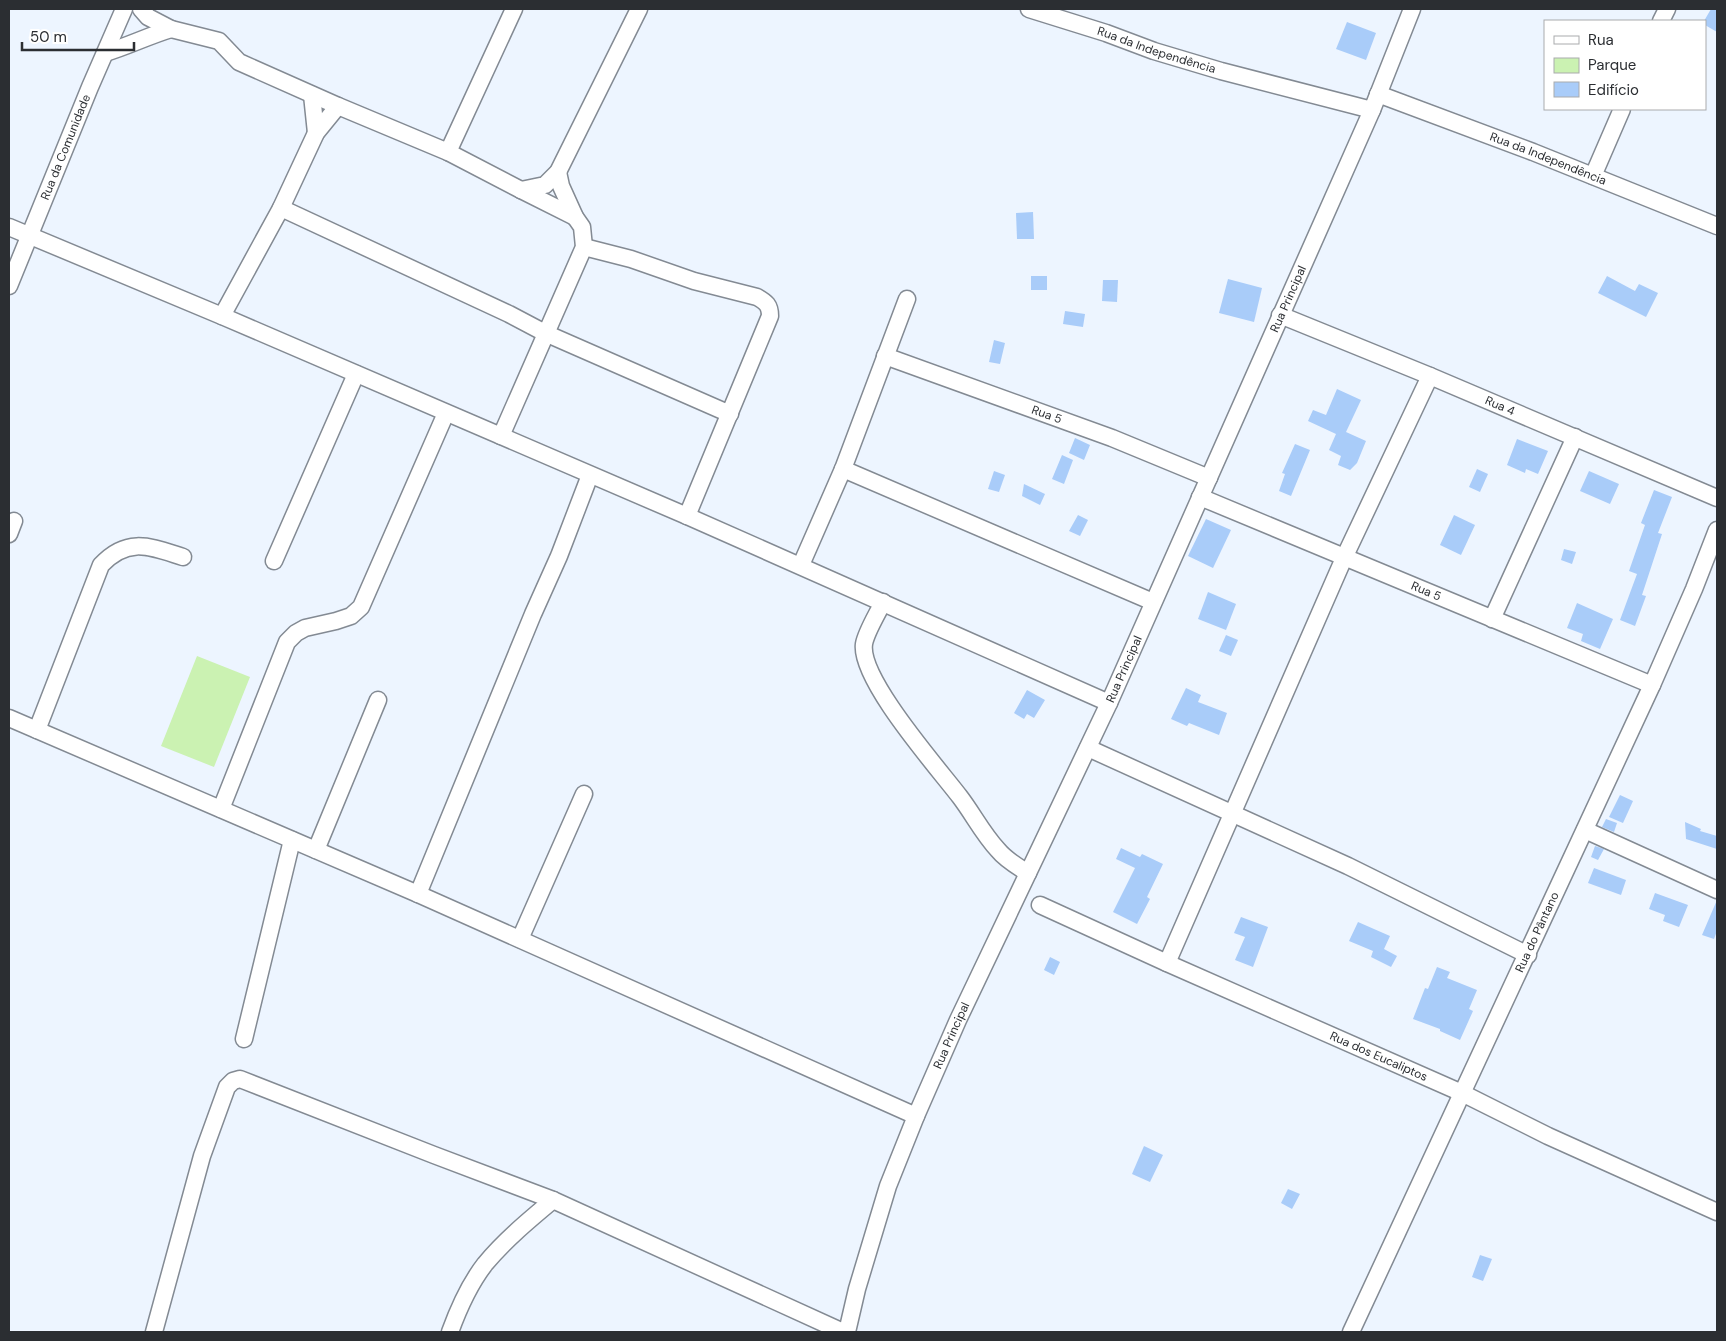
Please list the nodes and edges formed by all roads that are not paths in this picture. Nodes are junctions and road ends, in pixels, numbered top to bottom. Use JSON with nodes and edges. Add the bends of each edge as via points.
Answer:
{"nodes":[{"id":1,"x":124,"y":9,"type":"edge"},
{"id":2,"x":141,"y":9,"type":"edge"},
{"id":3,"x":514,"y":9,"type":"edge"},
{"id":4,"x":639,"y":9,"type":"edge"},
{"id":5,"x":1029,"y":9,"type":"edge"},
{"id":6,"x":1412,"y":9,"type":"edge"},
{"id":7,"x":172,"y":29,"type":"junction"},
{"id":8,"x":105,"y":53,"type":"junction"},
{"id":9,"x":1378,"y":94,"type":"junction"},
{"id":10,"x":312,"y":95,"type":"junction"},
{"id":11,"x":338,"y":106,"type":"junction"},
{"id":12,"x":1372,"y":110,"type":"junction"},
{"id":13,"x":1622,"y":110,"type":"edge"},
{"id":14,"x":316,"y":134,"type":"junction"},
{"id":15,"x":448,"y":152,"type":"junction"},
{"id":16,"x":558,"y":172,"type":"junction"},
{"id":17,"x":1592,"y":176,"type":"junction"},
{"id":18,"x":521,"y":190,"type":"junction"},
{"id":19,"x":281,"y":208,"type":"junction"},
{"id":20,"x":575,"y":217,"type":"junction"},
{"id":21,"x":1717,"y":226,"type":"edge"},
{"id":22,"x":9,"y":227,"type":"edge"},
{"id":23,"x":31,"y":235,"type":"junction"},
{"id":24,"x":584,"y":247,"type":"junction"},
{"id":25,"x":9,"y":286,"type":"edge"},
{"id":26,"x":907,"y":299,"type":"dead end"},
{"id":27,"x":1280,"y":315,"type":"junction"},
{"id":28,"x":222,"y":316,"type":"junction"},
{"id":29,"x":545,"y":334,"type":"junction"},
{"id":30,"x":885,"y":356,"type":"junction"},
{"id":31,"x":356,"y":374,"type":"junction"},
{"id":32,"x":1430,"y":376,"type":"junction"},
{"id":33,"x":446,"y":413,"type":"junction"},
{"id":34,"x":730,"y":414,"type":"junction"},
{"id":35,"x":501,"y":436,"type":"junction"},
{"id":36,"x":1575,"y":437,"type":"junction"},
{"id":37,"x":843,"y":469,"type":"junction"},
{"id":38,"x":590,"y":475,"type":"junction"},
{"id":39,"x":1209,"y":478,"type":"junction"},
{"id":40,"x":1200,"y":497,"type":"junction"},
{"id":41,"x":1717,"y":498,"type":"edge"},
{"id":42,"x":687,"y":516,"type":"junction"},
{"id":43,"x":1717,"y":530,"type":"edge"},
{"id":44,"x":183,"y":557,"type":"dead end"},
{"id":45,"x":1344,"y":558,"type":"junction"},
{"id":46,"x":274,"y":561,"type":"dead end"},
{"id":47,"x":801,"y":565,"type":"junction"},
{"id":48,"x":883,"y":602,"type":"junction"},
{"id":49,"x":1154,"y":602,"type":"junction"},
{"id":50,"x":1492,"y":619,"type":"junction"},
{"id":51,"x":1652,"y":685,"type":"junction"},
{"id":52,"x":378,"y":700,"type":"dead end"},
{"id":53,"x":1109,"y":703,"type":"junction"},
{"id":54,"x":9,"y":718,"type":"edge"},
{"id":55,"x":37,"y":730,"type":"junction"},
{"id":56,"x":1088,"y":748,"type":"junction"},
{"id":57,"x":584,"y":794,"type":"dead end"},
{"id":58,"x":221,"y":810,"type":"junction"},
{"id":59,"x":1232,"y":814,"type":"junction"},
{"id":60,"x":1585,"y":830,"type":"junction"},
{"id":61,"x":292,"y":840,"type":"junction"},
{"id":62,"x":316,"y":850,"type":"junction"},
{"id":63,"x":1026,"y":878,"type":"junction"},
{"id":64,"x":1717,"y":890,"type":"edge"},
{"id":65,"x":418,"y":894,"type":"junction"},
{"id":66,"x":1040,"y":905,"type":"junction"},
{"id":67,"x":1009,"y":912,"type":"junction"},
{"id":68,"x":520,"y":939,"type":"junction"},
{"id":69,"x":1528,"y":955,"type":"junction"},
{"id":70,"x":1167,"y":963,"type":"junction"},
{"id":71,"x":244,"y":1040,"type":"dead end"},
{"id":72,"x":1462,"y":1093,"type":"junction"},
{"id":73,"x":916,"y":1116,"type":"junction"},
{"id":74,"x":553,"y":1200,"type":"junction"},
{"id":75,"x":1717,"y":1212,"type":"edge"},
{"id":76,"x":156,"y":1332,"type":"edge"},
{"id":77,"x":450,"y":1332,"type":"edge"},
{"id":78,"x":845,"y":1332,"type":"edge"},
{"id":79,"x":1351,"y":1332,"type":"edge"}],
"edges":[{"from":1,"to":8,"type":"street","name":"Rua da Comunidade"},
{"from":2,"to":7,"type":"street","via":[[148,17]]},
{"from":3,"to":15,"type":"street"},
{"from":4,"to":16,"type":"street"},
{"from":5,"to":12,"type":"street","name":"Rua da Independência","via":[[1221,71]]},
{"from":6,"to":9,"type":"street","name":"Rua Principal"},
{"from":7,"to":8,"type":"street"},
{"from":7,"to":10,"type":"street","via":[[219,41],[239,62]]},
{"from":8,"to":23,"type":"street","name":"Rua da Comunidade"},
{"from":9,"to":12,"type":"street","name":"Rua Principal"},
{"from":9,"to":17,"type":"street","name":"Rua da Independência"},
{"from":10,"to":11,"type":"street"},
{"from":10,"to":14,"type":"street"},
{"from":11,"to":14,"type":"street"},
{"from":11,"to":15,"type":"street"},
{"from":12,"to":27,"type":"street","name":"Rua Principal"},
{"from":13,"to":17,"type":"street"},
{"from":14,"to":19,"type":"street"},
{"from":15,"to":18,"type":"street"},
{"from":16,"to":18,"type":"street","via":[[544,185]]},
{"from":16,"to":20,"type":"street"},
{"from":17,"to":21,"type":"street","name":"Rua da Independência"},
{"from":18,"to":20,"type":"street"},
{"from":19,"to":28,"type":"street"},
{"from":19,"to":29,"type":"street","via":[[509,314]]},
{"from":20,"to":24,"type":"street","via":[[582,227]]},
{"from":22,"to":23,"type":"street"},
{"from":23,"to":25,"type":"street","name":"Rua da Comunidade"},
{"from":23,"to":28,"type":"street"},
{"from":24,"to":29,"type":"street"},
{"from":24,"to":34,"type":"street","via":[[766,302],[770,316]]},
{"from":26,"to":30,"type":"street"},
{"from":27,"to":32,"type":"street","name":"Rua 4"},
{"from":27,"to":39,"type":"street","name":"Rua Principal"},
{"from":28,"to":31,"type":"street"},
{"from":29,"to":34,"type":"street"},
{"from":29,"to":35,"type":"street"},
{"from":30,"to":37,"type":"street"},
{"from":30,"to":39,"type":"street","name":"Rua 5","via":[[1112,438]]},
{"from":31,"to":33,"type":"street"},
{"from":31,"to":46,"type":"street"},
{"from":32,"to":36,"type":"street","name":"Rua 4"},
{"from":32,"to":45,"type":"street"},
{"from":33,"to":35,"type":"street"},
{"from":33,"to":58,"type":"street","via":[[361,607],[351,616],[305,628],[287,642]]},
{"from":34,"to":42,"type":"street"},
{"from":35,"to":38,"type":"street"},
{"from":36,"to":41,"type":"street","name":"Rua 4"},
{"from":36,"to":50,"type":"street"},
{"from":37,"to":47,"type":"street"},
{"from":37,"to":49,"type":"street"},
{"from":38,"to":42,"type":"street"},
{"from":38,"to":65,"type":"street"},
{"from":39,"to":40,"type":"street","name":"Rua Principal"},
{"from":40,"to":45,"type":"street","name":"Rua 5"},
{"from":40,"to":49,"type":"street","name":"Rua Principal"},
{"from":42,"to":47,"type":"street"},
{"from":43,"to":51,"type":"street","name":"Rua do Pântano"},
{"from":44,"to":55,"type":"street","via":[[148,546],[126,548],[111,554],[101,565]]},
{"from":45,"to":50,"type":"street","name":"Rua 5"},
{"from":45,"to":59,"type":"street"},
{"from":47,"to":48,"type":"street"},
{"from":48,"to":53,"type":"street"},
{"from":48,"to":63,"type":"street","via":[[864,643],[873,675],[889,704],[985,834]]},
{"from":49,"to":53,"type":"street","name":"Rua Principal"},
{"from":50,"to":51,"type":"street","name":"Rua 5"},
{"from":51,"to":60,"type":"street","name":"Rua do Pântano"},
{"from":52,"to":62,"type":"street"},
{"from":53,"to":56,"type":"street","name":"Rua Principal"},
{"from":54,"to":55,"type":"street"},
{"from":55,"to":58,"type":"street"},
{"from":56,"to":59,"type":"street"},
{"from":56,"to":63,"type":"street","name":"Rua Principal"},
{"from":57,"to":68,"type":"street"},
{"from":58,"to":61,"type":"street"},
{"from":59,"to":69,"type":"street","via":[[1348,866]]},
{"from":59,"to":70,"type":"street"},
{"from":60,"to":64,"type":"street"},
{"from":60,"to":69,"type":"street","name":"Rua do Pântano"},
{"from":61,"to":62,"type":"street"},
{"from":61,"to":71,"type":"street"},
{"from":62,"to":65,"type":"street"},
{"from":63,"to":66,"type":"street"},
{"from":63,"to":67,"type":"street","name":"Rua Principal"},
{"from":65,"to":68,"type":"street"},
{"from":66,"to":67,"type":"street"},
{"from":66,"to":70,"type":"street","name":"Rua dos Eucaliptos"},
{"from":67,"to":73,"type":"street","name":"Rua Principal"},
{"from":68,"to":73,"type":"street"},
{"from":69,"to":72,"type":"street","name":"Rua do Pântano"},
{"from":70,"to":72,"type":"street","name":"Rua dos Eucaliptos"},
{"from":72,"to":75,"type":"street","name":"Rua dos Eucaliptos","via":[[1548,1136]]},
{"from":72,"to":79,"type":"street","name":"Rua do Pântano"},
{"from":73,"to":78,"type":"street","name":"Rua Principal","via":[[888,1186]]},
{"from":74,"to":76,"type":"street","via":[[240,1080],[233,1081],[227,1087],[202,1156]]},
{"from":74,"to":77,"type":"street","via":[[517,1230],[484,1265],[458,1309]]},
{"from":74,"to":78,"type":"street"}]}
